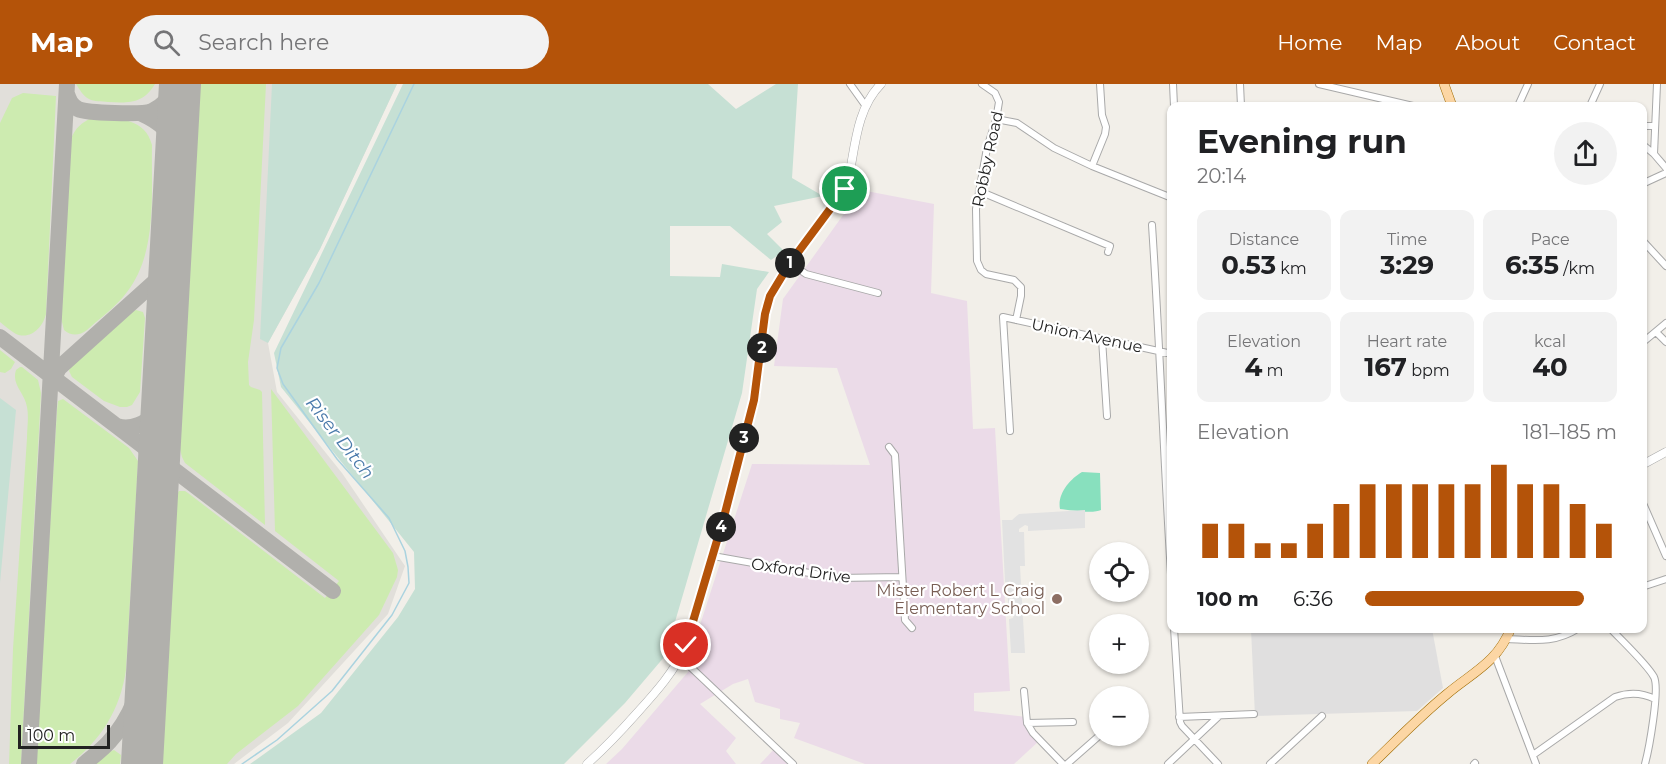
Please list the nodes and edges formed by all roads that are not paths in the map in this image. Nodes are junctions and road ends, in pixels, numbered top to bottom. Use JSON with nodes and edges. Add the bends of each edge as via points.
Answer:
{"nodes":[{"id":1,"x":850,"y":84,"type":"edge"},
{"id":2,"x":881,"y":84,"type":"edge"},
{"id":3,"x":982,"y":84,"type":"edge"},
{"id":4,"x":1100,"y":84,"type":"edge"},
{"id":5,"x":1173,"y":84,"type":"edge"},
{"id":6,"x":1240,"y":84,"type":"edge"},
{"id":7,"x":1319,"y":84,"type":"edge"},
{"id":8,"x":1444,"y":84,"type":"edge"},
{"id":9,"x":1528,"y":84,"type":"edge"},
{"id":10,"x":1600,"y":84,"type":"edge"},
{"id":11,"x":1657,"y":84,"type":"edge"},
{"id":12,"x":1174,"y":102,"type":"edge"},
{"id":13,"x":1241,"y":102,"type":"edge"},
{"id":14,"x":1396,"y":102,"type":"edge"},
{"id":15,"x":1451,"y":102,"type":"edge"},
{"id":16,"x":1520,"y":102,"type":"edge"},
{"id":17,"x":1592,"y":102,"type":"edge"},
{"id":18,"x":865,"y":105,"type":"junction"},
{"id":19,"x":996,"y":119,"type":"junction"},
{"id":20,"x":1647,"y":126,"type":"edge"},
{"id":21,"x":1655,"y":126,"type":"junction"},
{"id":22,"x":1647,"y":148,"type":"edge"},
{"id":23,"x":1654,"y":154,"type":"junction"},
{"id":24,"x":1092,"y":166,"type":"junction"},
{"id":25,"x":1666,"y":168,"type":"edge"},
{"id":26,"x":1666,"y":173,"type":"edge"},
{"id":27,"x":1647,"y":182,"type":"edge"},
{"id":28,"x":979,"y":191,"type":"junction"},
{"id":29,"x":1167,"y":196,"type":"edge"},
{"id":30,"x":1152,"y":225,"type":"dead end"},
{"id":31,"x":1647,"y":245,"type":"edge"},
{"id":32,"x":1108,"y":252,"type":"dead end"},
{"id":33,"x":790,"y":263,"type":"junction"},
{"id":34,"x":1666,"y":266,"type":"edge"},
{"id":35,"x":878,"y":293,"type":"dead end"},
{"id":36,"x":1016,"y":320,"type":"junction"},
{"id":37,"x":1666,"y":323,"type":"edge"},
{"id":38,"x":1656,"y":332,"type":"junction"},
{"id":39,"x":1102,"y":339,"type":"junction"},
{"id":40,"x":1647,"y":340,"type":"edge"},
{"id":41,"x":1666,"y":342,"type":"edge"},
{"id":42,"x":1160,"y":351,"type":"junction"},
{"id":43,"x":1167,"y":353,"type":"edge"},
{"id":44,"x":1107,"y":416,"type":"dead end"},
{"id":45,"x":1010,"y":431,"type":"dead end"},
{"id":46,"x":889,"y":447,"type":"dead end"},
{"id":47,"x":1666,"y":452,"type":"edge"},
{"id":48,"x":1647,"y":462,"type":"edge"},
{"id":49,"x":1647,"y":512,"type":"edge"},
{"id":50,"x":1167,"y":515,"type":"edge"},
{"id":51,"x":712,"y":556,"type":"junction"},
{"id":52,"x":1666,"y":556,"type":"edge"},
{"id":53,"x":902,"y":577,"type":"junction"},
{"id":54,"x":1666,"y":579,"type":"edge"},
{"id":55,"x":1647,"y":585,"type":"edge"},
{"id":56,"x":912,"y":627,"type":"dead end"},
{"id":57,"x":1174,"y":633,"type":"edge"},
{"id":58,"x":1508,"y":633,"type":"edge"},
{"id":59,"x":1571,"y":633,"type":"edge"},
{"id":60,"x":1615,"y":633,"type":"edge"},
{"id":61,"x":1506,"y":639,"type":"junction"},
{"id":62,"x":1495,"y":656,"type":"junction"},
{"id":63,"x":681,"y":658,"type":"junction"},
{"id":64,"x":1024,"y":691,"type":"dead end"},
{"id":65,"x":1655,"y":699,"type":"junction"},
{"id":66,"x":1254,"y":714,"type":"dead end"},
{"id":67,"x":1219,"y":715,"type":"junction"},
{"id":68,"x":1322,"y":716,"type":"dead end"},
{"id":69,"x":1179,"y":717,"type":"junction"},
{"id":70,"x":1073,"y":722,"type":"dead end"},
{"id":71,"x":1027,"y":723,"type":"junction"},
{"id":72,"x":1194,"y":739,"type":"junction"},
{"id":73,"x":1089,"y":744,"type":"edge"},
{"id":74,"x":1533,"y":754,"type":"junction"},
{"id":75,"x":587,"y":764,"type":"edge"},
{"id":76,"x":793,"y":764,"type":"edge"},
{"id":77,"x":1065,"y":764,"type":"edge"},
{"id":78,"x":1168,"y":764,"type":"edge"},
{"id":79,"x":1218,"y":764,"type":"edge"},
{"id":80,"x":1270,"y":764,"type":"edge"},
{"id":81,"x":1372,"y":764,"type":"edge"},
{"id":82,"x":1536,"y":764,"type":"edge"},
{"id":83,"x":1645,"y":764,"type":"edge"}],
"edges":[{"from":1,"to":18,"type":"street"},
{"from":2,"to":18,"type":"street"},
{"from":3,"to":19,"type":"street","name":"Robby Road","via":[[998,97]]},
{"from":4,"to":24,"type":"street","via":[[1106,127]]},
{"from":5,"to":12,"type":"street"},
{"from":6,"to":13,"type":"street"},
{"from":7,"to":14,"type":"street"},
{"from":8,"to":15,"type":"main road"},
{"from":9,"to":16,"type":"street"},
{"from":10,"to":17,"type":"street"},
{"from":11,"to":21,"type":"street"},
{"from":18,"to":33,"type":"street","via":[[849,182]]},
{"from":19,"to":24,"type":"street","via":[[1017,123],[1054,148]]},
{"from":19,"to":28,"type":"street","name":"Robby Road"},
{"from":20,"to":21,"type":"street"},
{"from":21,"to":23,"type":"street"},
{"from":22,"to":23,"type":"street"},
{"from":23,"to":25,"type":"street"},
{"from":24,"to":29,"type":"street"},
{"from":26,"to":27,"type":"street"},
{"from":28,"to":32,"type":"street","via":[[1110,246]]},
{"from":28,"to":36,"type":"street","name":"Robby Road","via":[[976,261],[986,274],[1014,280],[1021,287]]},
{"from":30,"to":42,"type":"street"},
{"from":31,"to":34,"type":"street"},
{"from":33,"to":35,"type":"street","via":[[806,274]]},
{"from":33,"to":51,"type":"street","via":[[767,304],[754,400]]},
{"from":36,"to":39,"type":"street","name":"Union Avenue"},
{"from":36,"to":45,"type":"street","name":"Union Avenue","via":[[1003,317]]},
{"from":37,"to":38,"type":"street"},
{"from":38,"to":40,"type":"street"},
{"from":38,"to":41,"type":"street"},
{"from":39,"to":42,"type":"street","name":"Union Avenue"},
{"from":39,"to":44,"type":"street"},
{"from":42,"to":43,"type":"street","name":"Union Avenue"},
{"from":42,"to":50,"type":"street"},
{"from":46,"to":53,"type":"street","via":[[895,455]]},
{"from":47,"to":48,"type":"street"},
{"from":49,"to":52,"type":"street"},
{"from":51,"to":53,"type":"street","name":"Oxford Drive","via":[[838,578]]},
{"from":51,"to":63,"type":"street"},
{"from":53,"to":56,"type":"street","via":[[905,620]]},
{"from":54,"to":55,"type":"street"},
{"from":57,"to":69,"type":"street"},
{"from":58,"to":61,"type":"main road"},
{"from":59,"to":61,"type":"street","via":[[1552,640]]},
{"from":60,"to":65,"type":"street","via":[[1653,674]]},
{"from":61,"to":62,"type":"main road"},
{"from":62,"to":74,"type":"street"},
{"from":62,"to":81,"type":"main road","via":[[1441,699]]},
{"from":63,"to":75,"type":"street","via":[[652,697]]},
{"from":63,"to":76,"type":"street"},
{"from":64,"to":71,"type":"street"},
{"from":65,"to":74,"type":"street","via":[[1638,693],[1622,694]]},
{"from":65,"to":83,"type":"street"},
{"from":66,"to":67,"type":"street"},
{"from":67,"to":69,"type":"street"},
{"from":67,"to":72,"type":"street"},
{"from":68,"to":80,"type":"street"},
{"from":69,"to":72,"type":"street"},
{"from":70,"to":71,"type":"street"},
{"from":71,"to":77,"type":"street"},
{"from":72,"to":78,"type":"street"},
{"from":72,"to":79,"type":"street"},
{"from":73,"to":77,"type":"street"},
{"from":74,"to":82,"type":"street"}]}
